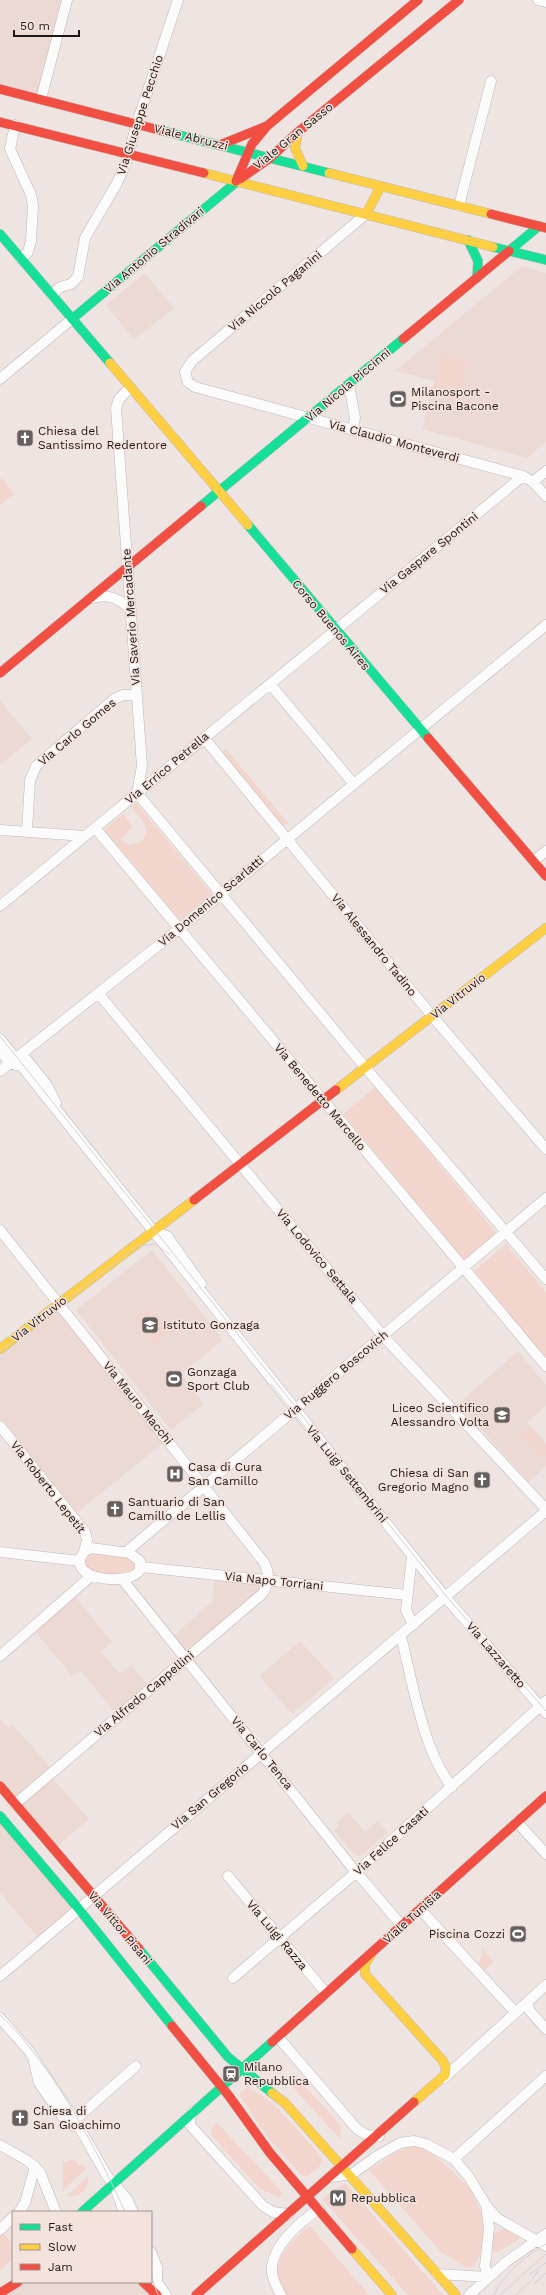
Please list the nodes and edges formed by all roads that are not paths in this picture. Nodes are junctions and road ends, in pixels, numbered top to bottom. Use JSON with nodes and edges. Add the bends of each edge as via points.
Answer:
{"nodes":[{"id":1,"x":67,"y":0,"type":"edge"},
{"id":2,"x":178,"y":0,"type":"edge"},
{"id":3,"x":418,"y":0,"type":"edge"},
{"id":4,"x":459,"y":0,"type":"edge"},
{"id":5,"x":538,"y":0,"type":"edge"},
{"id":6,"x":546,"y":2,"type":"edge"},
{"id":7,"x":491,"y":81,"type":"dead end"},
{"id":8,"x":0,"y":89,"type":"edge"},
{"id":9,"x":41,"y":99,"type":"junction"},
{"id":10,"x":0,"y":122,"type":"edge"},
{"id":11,"x":137,"y":123,"type":"junction"},
{"id":12,"x":15,"y":125,"type":"junction"},
{"id":13,"x":267,"y":126,"type":"junction"},
{"id":14,"x":298,"y":132,"type":"junction"},
{"id":15,"x":220,"y":145,"type":"junction"},
{"id":16,"x":247,"y":152,"type":"junction"},
{"id":17,"x":129,"y":154,"type":"junction"},
{"id":18,"x":270,"y":158,"type":"junction"},
{"id":19,"x":303,"y":166,"type":"junction"},
{"id":20,"x":236,"y":181,"type":"junction"},
{"id":21,"x":381,"y":186,"type":"junction"},
{"id":22,"x":459,"y":206,"type":"junction"},
{"id":23,"x":366,"y":214,"type":"junction"},
{"id":24,"x":542,"y":227,"type":"edge"},
{"id":25,"x":0,"y":234,"type":"edge"},
{"id":26,"x":468,"y":240,"type":"junction"},
{"id":27,"x":509,"y":251,"type":"junction"},
{"id":28,"x":21,"y":259,"type":"junction"},
{"id":29,"x":546,"y":260,"type":"edge"},
{"id":30,"x":477,"y":278,"type":"junction"},
{"id":31,"x":52,"y":295,"type":"junction"},
{"id":32,"x":72,"y":319,"type":"junction"},
{"id":33,"x":186,"y":369,"type":"joint"},
{"id":34,"x":0,"y":379,"type":"edge"},
{"id":35,"x":349,"y":385,"type":"junction"},
{"id":36,"x":130,"y":388,"type":"junction"},
{"id":37,"x":308,"y":418,"type":"junction"},
{"id":38,"x":353,"y":430,"type":"junction"},
{"id":39,"x":546,"y":471,"type":"edge"},
{"id":40,"x":523,"y":476,"type":"junction"},
{"id":41,"x":533,"y":482,"type":"junction"},
{"id":42,"x":219,"y":492,"type":"junction"},
{"id":43,"x":546,"y":496,"type":"edge"},
{"id":44,"x":129,"y":568,"type":"junction"},
{"id":45,"x":92,"y":598,"type":"junction"},
{"id":46,"x":131,"y":611,"type":"junction"},
{"id":47,"x":546,"y":625,"type":"edge"},
{"id":48,"x":335,"y":630,"type":"junction"},
{"id":49,"x":0,"y":673,"type":"edge"},
{"id":50,"x":270,"y":684,"type":"junction"},
{"id":51,"x":136,"y":695,"type":"junction"},
{"id":52,"x":419,"y":728,"type":"junction"},
{"id":53,"x":204,"y":738,"type":"junction"},
{"id":54,"x":352,"y":784,"type":"junction"},
{"id":55,"x":137,"y":793,"type":"junction"},
{"id":56,"x":95,"y":828,"type":"junction"},
{"id":57,"x":0,"y":830,"type":"edge"},
{"id":58,"x":27,"y":832,"type":"junction"},
{"id":59,"x":86,"y":836,"type":"junction"},
{"id":60,"x":286,"y":838,"type":"junction"},
{"id":61,"x":546,"y":851,"type":"edge"},
{"id":62,"x":534,"y":861,"type":"junction"},
{"id":63,"x":546,"y":876,"type":"edge"},
{"id":64,"x":221,"y":893,"type":"junction"},
{"id":65,"x":0,"y":906,"type":"edge"},
{"id":66,"x":546,"y":928,"type":"edge"},
{"id":67,"x":179,"y":929,"type":"junction"},
{"id":68,"x":546,"y":939,"type":"edge"},
{"id":69,"x":495,"y":968,"type":"junction"},
{"id":70,"x":98,"y":993,"type":"junction"},
{"id":71,"x":432,"y":1016,"type":"junction"},
{"id":72,"x":0,"y":1039,"type":"edge"},
{"id":73,"x":0,"y":1051,"type":"edge"},
{"id":74,"x":15,"y":1062,"type":"junction"},
{"id":75,"x":367,"y":1066,"type":"junction"},
{"id":76,"x":0,"y":1071,"type":"edge"},
{"id":77,"x":322,"y":1100,"type":"junction"},
{"id":78,"x":546,"y":1149,"type":"edge"},
{"id":79,"x":240,"y":1164,"type":"junction"},
{"id":80,"x":546,"y":1198,"type":"edge"},
{"id":81,"x":0,"y":1230,"type":"edge"},
{"id":82,"x":153,"y":1231,"type":"junction"},
{"id":83,"x":506,"y":1232,"type":"junction"},
{"id":84,"x":463,"y":1269,"type":"junction"},
{"id":85,"x":546,"y":1279,"type":"edge"},
{"id":86,"x":59,"y":1304,"type":"junction"},
{"id":87,"x":383,"y":1336,"type":"junction"},
{"id":88,"x":0,"y":1349,"type":"edge"},
{"id":89,"x":546,"y":1366,"type":"edge"},
{"id":90,"x":295,"y":1410,"type":"junction"},
{"id":91,"x":0,"y":1426,"type":"edge"},
{"id":92,"x":204,"y":1486,"type":"junction"},
{"id":93,"x":546,"y":1510,"type":"edge"},
{"id":94,"x":0,"y":1552,"type":"edge"},
{"id":95,"x":126,"y":1552,"type":"junction"},
{"id":96,"x":82,"y":1556,"type":"junction"},
{"id":97,"x":412,"y":1556,"type":"junction"},
{"id":98,"x":141,"y":1567,"type":"junction"},
{"id":99,"x":92,"y":1576,"type":"junction"},
{"id":100,"x":122,"y":1579,"type":"junction"},
{"id":101,"x":268,"y":1580,"type":"junction"},
{"id":102,"x":407,"y":1595,"type":"junction"},
{"id":103,"x":446,"y":1598,"type":"junction"},
{"id":104,"x":413,"y":1626,"type":"junction"},
{"id":105,"x":401,"y":1636,"type":"junction"},
{"id":106,"x":0,"y":1656,"type":"edge"},
{"id":107,"x":187,"y":1658,"type":"junction"},
{"id":108,"x":544,"y":1707,"type":"edge"},
{"id":109,"x":262,"y":1752,"type":"junction"},
{"id":110,"x":0,"y":1786,"type":"edge"},
{"id":111,"x":452,"y":1787,"type":"junction"},
{"id":112,"x":546,"y":1796,"type":"edge"},
{"id":113,"x":15,"y":1804,"type":"junction"},
{"id":114,"x":0,"y":1816,"type":"edge"},
{"id":115,"x":517,"y":1822,"type":"junction"},
{"id":116,"x":546,"y":1854,"type":"edge"},
{"id":117,"x":356,"y":1872,"type":"junction"},
{"id":118,"x":228,"y":1876,"type":"dead end"},
{"id":119,"x":93,"y":1895,"type":"junction"},
{"id":120,"x":78,"y":1908,"type":"junction"},
{"id":121,"x":420,"y":1909,"type":"junction"},
{"id":122,"x":402,"y":1926,"type":"junction"},
{"id":123,"x":280,"y":1939,"type":"junction"},
{"id":124,"x":372,"y":1953,"type":"junction"},
{"id":125,"x":365,"y":1974,"type":"junction"},
{"id":126,"x":0,"y":1976,"type":"edge"},
{"id":127,"x":233,"y":1978,"type":"dead end"},
{"id":128,"x":340,"y":1981,"type":"junction"},
{"id":129,"x":546,"y":1985,"type":"edge"},
{"id":130,"x":326,"y":1993,"type":"junction"},
{"id":131,"x":527,"y":2002,"type":"junction"},
{"id":132,"x":515,"y":2012,"type":"junction"},
{"id":133,"x":0,"y":2018,"type":"edge"},
{"id":134,"x":546,"y":2029,"type":"edge"},
{"id":135,"x":278,"y":2037,"type":"junction"},
{"id":136,"x":136,"y":2066,"type":"dead end"},
{"id":137,"x":241,"y":2070,"type":"junction"},
{"id":138,"x":546,"y":2076,"type":"edge"},
{"id":139,"x":442,"y":2079,"type":"junction"},
{"id":140,"x":221,"y":2087,"type":"junction"},
{"id":141,"x":193,"y":2112,"type":"junction"},
{"id":142,"x":77,"y":2124,"type":"junction"},
{"id":143,"x":380,"y":2136,"type":"junction"},
{"id":144,"x":0,"y":2145,"type":"edge"},
{"id":145,"x":454,"y":2159,"type":"junction"},
{"id":146,"x":31,"y":2164,"type":"junction"},
{"id":147,"x":342,"y":2167,"type":"junction"},
{"id":148,"x":350,"y":2176,"type":"junction"},
{"id":149,"x":331,"y":2177,"type":"junction"},
{"id":150,"x":114,"y":2183,"type":"junction"},
{"id":151,"x":308,"y":2196,"type":"junction"},
{"id":152,"x":319,"y":2209,"type":"junction"},
{"id":153,"x":20,"y":2211,"type":"edge"},
{"id":154,"x":56,"y":2211,"type":"edge"},
{"id":155,"x":83,"y":2211,"type":"edge"},
{"id":156,"x":124,"y":2211,"type":"edge"},
{"id":157,"x":133,"y":2211,"type":"edge"},
{"id":158,"x":288,"y":2214,"type":"junction"},
{"id":159,"x":12,"y":2218,"type":"edge"},
{"id":160,"x":494,"y":2222,"type":"junction"},
{"id":161,"x":0,"y":2230,"type":"edge"},
{"id":162,"x":546,"y":2234,"type":"edge"},
{"id":163,"x":536,"y":2240,"type":"junction"},
{"id":164,"x":546,"y":2246,"type":"edge"},
{"id":165,"x":152,"y":2254,"type":"edge"},
{"id":166,"x":436,"y":2274,"type":"junction"},
{"id":167,"x":12,"y":2275,"type":"edge"},
{"id":168,"x":152,"y":2275,"type":"edge"},
{"id":169,"x":488,"y":2276,"type":"junction"},
{"id":170,"x":157,"y":2282,"type":"junction"},
{"id":171,"x":16,"y":2283,"type":"edge"},
{"id":172,"x":144,"y":2283,"type":"edge"},
{"id":173,"x":0,"y":2287,"type":"edge"},
{"id":174,"x":0,"y":2293,"type":"edge"},
{"id":175,"x":157,"y":2295,"type":"edge"},
{"id":176,"x":166,"y":2295,"type":"edge"},
{"id":177,"x":196,"y":2295,"type":"edge"},
{"id":178,"x":281,"y":2295,"type":"edge"},
{"id":179,"x":392,"y":2295,"type":"edge"},
{"id":180,"x":456,"y":2295,"type":"edge"},
{"id":181,"x":469,"y":2295,"type":"edge"}],
"edges":[{"from":1,"to":9,"type":"street"},
{"from":2,"to":11,"type":"street","name":"Via Giuseppe Pecchio"},
{"from":3,"to":13,"type":"street","name":"Viale Gran Sasso"},
{"from":4,"to":14,"type":"street","name":"Viale Gran Sasso"},
{"from":5,"to":6,"type":"street"},
{"from":7,"to":22,"type":"street"},
{"from":8,"to":9,"type":"street","name":"Viale Abruzzi"},
{"from":9,"to":11,"type":"street","name":"Viale Abruzzi"},
{"from":10,"to":12,"type":"street"},
{"from":11,"to":15,"type":"street","name":"Viale Abruzzi"},
{"from":11,"to":17,"type":"street","name":"Via Giuseppe Pecchio"},
{"from":12,"to":17,"type":"street"},
{"from":12,"to":28,"type":"street","via":[[10,149],[33,205],[31,241],[28,252]]},
{"from":13,"to":15,"type":"street"},
{"from":13,"to":16,"type":"street","name":"Viale Gran Sasso"},
{"from":14,"to":18,"type":"street","name":"Viale Gran Sasso"},
{"from":14,"to":19,"type":"street","via":[[295,148]]},
{"from":15,"to":16,"type":"street","name":"Viale Abruzzi"},
{"from":16,"to":18,"type":"street","name":"Viale Abruzzi"},
{"from":16,"to":20,"type":"street","name":"Viale Gran Sasso"},
{"from":17,"to":20,"type":"street"},
{"from":17,"to":31,"type":"street","name":"Via Giuseppe Pecchio","via":[[119,179],[85,238],[74,282],[60,287]]},
{"from":18,"to":19,"type":"street","name":"Viale Abruzzi"},
{"from":18,"to":20,"type":"street","name":"Viale Gran Sasso"},
{"from":19,"to":21,"type":"street","name":"Viale Abruzzi"},
{"from":20,"to":23,"type":"street"},
{"from":20,"to":32,"type":"street","name":"Via Antonio Stradivari"},
{"from":21,"to":22,"type":"street","name":"Viale Abruzzi"},
{"from":21,"to":23,"type":"street"},
{"from":22,"to":24,"type":"street","name":"Viale Abruzzi"},
{"from":23,"to":26,"type":"street"},
{"from":23,"to":33,"type":"street","name":"Via Niccolò Paganini","via":[[200,354]]},
{"from":24,"to":27,"type":"street","name":"Via Nicola Piccinni"},
{"from":25,"to":28,"type":"street"},
{"from":26,"to":27,"type":"street"},
{"from":26,"to":30,"type":"street","via":[[478,261]]},
{"from":27,"to":29,"type":"street"},
{"from":27,"to":30,"type":"street","name":"Via Nicola Piccinni"},
{"from":28,"to":31,"type":"street"},
{"from":30,"to":35,"type":"street","name":"Via Nicola Piccinni"},
{"from":31,"to":32,"type":"street"},
{"from":32,"to":34,"type":"street"},
{"from":32,"to":36,"type":"street","name":"Corso Buenos Aires"},
{"from":33,"to":37,"type":"street","name":"Via Claudio Monteverdi","via":[[186,379],[195,387]]},
{"from":35,"to":37,"type":"street","name":"Via Nicola Piccinni"},
{"from":35,"to":38,"type":"street","via":[[356,418]]},
{"from":36,"to":42,"type":"street","name":"Corso Buenos Aires"},
{"from":36,"to":44,"type":"street","name":"Via Saverio Mercadante","via":[[119,399],[116,408]]},
{"from":37,"to":38,"type":"street","name":"Via Claudio Monteverdi"},
{"from":37,"to":42,"type":"street","name":"Via Nicola Piccinni"},
{"from":38,"to":40,"type":"street","name":"Via Claudio Monteverdi"},
{"from":39,"to":41,"type":"street"},
{"from":40,"to":41,"type":"street","name":"Via Claudio Monteverdi"},
{"from":40,"to":48,"type":"street","name":"Via Gaspare Spontini"},
{"from":41,"to":43,"type":"street","name":"Via Claudio Monteverdi"},
{"from":42,"to":44,"type":"street","name":"Via Nicola Piccinni"},
{"from":42,"to":48,"type":"street","name":"Corso Buenos Aires"},
{"from":44,"to":45,"type":"street","name":"Via Nicola Piccinni"},
{"from":44,"to":46,"type":"street","name":"Via Saverio Mercadante"},
{"from":45,"to":46,"type":"street","via":[[109,596]]},
{"from":45,"to":49,"type":"street","name":"Via Nicola Piccinni"},
{"from":46,"to":51,"type":"street","name":"Via Saverio Mercadante"},
{"from":47,"to":52,"type":"street","name":"Via Domenico Scarlatti"},
{"from":48,"to":50,"type":"street","name":"Via Errico Petrella"},
{"from":48,"to":52,"type":"street","name":"Corso Buenos Aires"},
{"from":50,"to":53,"type":"street","name":"Via Errico Petrella"},
{"from":50,"to":54,"type":"street"},
{"from":51,"to":55,"type":"street","name":"Via Saverio Mercadante","via":[[142,766]]},
{"from":51,"to":58,"type":"street","name":"Via Carlo Gomes","via":[[123,695],[114,699],[36,766],[30,780]]},
{"from":52,"to":54,"type":"street","name":"Via Domenico Scarlatti"},
{"from":52,"to":62,"type":"street","name":"Corso Buenos Aires"},
{"from":53,"to":55,"type":"street","name":"Via Errico Petrella"},
{"from":53,"to":60,"type":"street","name":"Via Alessandro Tadino"},
{"from":54,"to":60,"type":"street","name":"Via Domenico Scarlatti"},
{"from":55,"to":56,"type":"street","name":"Via Errico Petrella"},
{"from":55,"to":64,"type":"street"},
{"from":56,"to":59,"type":"street","name":"Via Errico Petrella"},
{"from":56,"to":67,"type":"street","name":"Via Benedetto Marcello"},
{"from":57,"to":58,"type":"street"},
{"from":58,"to":59,"type":"street"},
{"from":59,"to":65,"type":"street","name":"Via Errico Petrella"},
{"from":60,"to":64,"type":"street","name":"Via Domenico Scarlatti"},
{"from":60,"to":71,"type":"street","name":"Via Alessandro Tadino"},
{"from":61,"to":62,"type":"street"},
{"from":62,"to":63,"type":"street","name":"Corso Buenos Aires"},
{"from":64,"to":67,"type":"street","name":"Via Domenico Scarlatti"},
{"from":64,"to":75,"type":"street"},
{"from":66,"to":69,"type":"street","name":"Via Vitruvio"},
{"from":67,"to":70,"type":"street","name":"Via Domenico Scarlatti"},
{"from":67,"to":77,"type":"street","name":"Via Benedetto Marcello"},
{"from":68,"to":69,"type":"street","name":"Via Vitruvio","via":[[519,960]]},
{"from":69,"to":71,"type":"street","name":"Via Vitruvio"},
{"from":70,"to":74,"type":"street","name":"Via Domenico Scarlatti"},
{"from":70,"to":79,"type":"street","name":"Via Lodovico Settala"},
{"from":71,"to":75,"type":"street","name":"Via Vitruvio"},
{"from":71,"to":78,"type":"street","name":"Via Alessandro Tadino"},
{"from":72,"to":74,"type":"street","name":"Via Luigi Settembrini"},
{"from":73,"to":74,"type":"street","name":"Via Luigi Settembrini"},
{"from":74,"to":76,"type":"street","name":"Via Domenico Scarlatti"},
{"from":74,"to":82,"type":"street","name":"Via Luigi Settembrini","via":[[28,1060],[52,1093],[62,1116]]},
{"from":75,"to":77,"type":"street","name":"Via Vitruvio"},
{"from":75,"to":83,"type":"street"},
{"from":77,"to":79,"type":"street","name":"Via Vitruvio"},
{"from":77,"to":84,"type":"street","name":"Via Benedetto Marcello"},
{"from":79,"to":82,"type":"street","name":"Via Vitruvio"},
{"from":79,"to":87,"type":"street","name":"Via Lodovico Settala"},
{"from":80,"to":83,"type":"street","name":"Via Ruggero Boscovich"},
{"from":81,"to":86,"type":"street","name":"Via Mauro Macchi"},
{"from":82,"to":86,"type":"street","name":"Via Vitruvio","via":[[133,1256],[104,1280],[78,1289]]},
{"from":82,"to":90,"type":"street","name":"Via Luigi Settembrini"},
{"from":83,"to":84,"type":"street","name":"Via Ruggero Boscovich"},
{"from":83,"to":85,"type":"street"},
{"from":84,"to":87,"type":"street","name":"Via Ruggero Boscovich"},
{"from":84,"to":89,"type":"street","name":"Via Benedetto Marcello"},
{"from":86,"to":88,"type":"street","name":"Via Vitruvio"},
{"from":86,"to":92,"type":"street","name":"Via Mauro Macchi"},
{"from":87,"to":90,"type":"street","name":"Via Ruggero Boscovich"},
{"from":87,"to":93,"type":"street","name":"Via Lodovico Settala"},
{"from":90,"to":92,"type":"street","name":"Via Ruggero Boscovich"},
{"from":90,"to":97,"type":"street","name":"Via Luigi Settembrini"},
{"from":91,"to":96,"type":"street","name":"Via Roberto Lepetit","via":[[84,1532],[87,1540]]},
{"from":92,"to":95,"type":"street","name":"Via Ruggero Boscovich"},
{"from":92,"to":101,"type":"street","name":"Via Mauro Macchi","via":[[265,1564]]},
{"from":93,"to":103,"type":"street","name":"Via San Gregorio"},
{"from":94,"to":96,"type":"street"},
{"from":95,"to":96,"type":"street","via":[[91,1548]]},
{"from":95,"to":98,"type":"street","via":[[137,1557]]},
{"from":96,"to":99,"type":"street","via":[[83,1572]]},
{"from":97,"to":102,"type":"street"},
{"from":97,"to":103,"type":"street","name":"Via Luigi Settembrini"},
{"from":98,"to":100,"type":"street","via":[[135,1576]]},
{"from":98,"to":101,"type":"street","name":"Via Napo Torriani"},
{"from":99,"to":100,"type":"street"},
{"from":99,"to":106,"type":"street"},
{"from":100,"to":107,"type":"street","name":"Via Carlo Tenca"},
{"from":101,"to":102,"type":"street","name":"Via Napo Torriani"},
{"from":101,"to":107,"type":"street","name":"Via Alfredo Cappellini","via":[[261,1595]]},
{"from":102,"to":104,"type":"street","via":[[406,1614]]},
{"from":103,"to":104,"type":"street","name":"Via San Gregorio"},
{"from":103,"to":108,"type":"street","name":"Via Lazzaretto"},
{"from":104,"to":105,"type":"street","name":"Via San Gregorio"},
{"from":105,"to":109,"type":"street","name":"Via San Gregorio"},
{"from":105,"to":111,"type":"street","via":[[420,1712],[434,1755],[441,1772]]},
{"from":107,"to":109,"type":"street","name":"Via Carlo Tenca"},
{"from":107,"to":113,"type":"street","name":"Via Alfredo Cappellini"},
{"from":108,"to":111,"type":"street","name":"Via Felice Casati"},
{"from":109,"to":117,"type":"street","name":"Via Carlo Tenca"},
{"from":109,"to":119,"type":"street","name":"Via San Gregorio"},
{"from":110,"to":113,"type":"street","name":"Via Vittor Pisani"},
{"from":111,"to":117,"type":"street","name":"Via Felice Casati"},
{"from":112,"to":115,"type":"street","name":"Viale Tunisia"},
{"from":113,"to":119,"type":"street","name":"Via Vittor Pisani"},
{"from":114,"to":120,"type":"street","name":"Via Vittor Pisani"},
{"from":115,"to":116,"type":"street"},
{"from":115,"to":121,"type":"street","name":"Viale Tunisia"},
{"from":117,"to":122,"type":"street","name":"Via Carlo Tenca"},
{"from":117,"to":123,"type":"street","name":"Via Felice Casati"},
{"from":118,"to":123,"type":"street","name":"Via Luigi Razza"},
{"from":119,"to":120,"type":"street","name":"Via San Gregorio"},
{"from":119,"to":137,"type":"street","name":"Via Vittor Pisani"},
{"from":120,"to":126,"type":"street","name":"Via San Gregorio"},
{"from":120,"to":140,"type":"street","name":"Via Vittor Pisani"},
{"from":121,"to":122,"type":"street","name":"Viale Tunisia"},
{"from":121,"to":132,"type":"street"},
{"from":122,"to":124,"type":"street","name":"Viale Tunisia"},
{"from":123,"to":127,"type":"street","name":"Via Felice Casati"},
{"from":123,"to":130,"type":"street","name":"Via Luigi Razza"},
{"from":124,"to":125,"type":"street","via":[[366,1964]]},
{"from":124,"to":128,"type":"street","name":"Viale Tunisia"},
{"from":125,"to":128,"type":"street"},
{"from":125,"to":139,"type":"street","via":[[445,2065],[446,2072]]},
{"from":128,"to":130,"type":"street","name":"Viale Tunisia"},
{"from":129,"to":131,"type":"street"},
{"from":130,"to":135,"type":"street","name":"Viale Tunisia"},
{"from":131,"to":132,"type":"street"},
{"from":131,"to":134,"type":"street","via":[[530,2012]]},
{"from":132,"to":139,"type":"street"},
{"from":133,"to":142,"type":"street","via":[[29,2051]]},
{"from":135,"to":137,"type":"street","name":"Viale Tunisia"},
{"from":135,"to":143,"type":"street","via":[[356,2130],[367,2135]]},
{"from":136,"to":142,"type":"street"},
{"from":137,"to":140,"type":"street","name":"Viale Tunisia"},
{"from":137,"to":147,"type":"street","name":"Via Vittor Pisani","via":[[284,2101]]},
{"from":138,"to":145,"type":"street"},
{"from":139,"to":143,"type":"street"},
{"from":140,"to":141,"type":"street","name":"Viale Tunisia"},
{"from":140,"to":151,"type":"street","name":"Via Vittor Pisani","via":[[270,2153]]},
{"from":141,"to":150,"type":"street","name":"Viale Tunisia"},
{"from":141,"to":158,"type":"street","via":[[190,2125],[258,2201],[273,2212]]},
{"from":142,"to":150,"type":"street","via":[[107,2176]]},
{"from":143,"to":147,"type":"street"},
{"from":144,"to":146,"type":"street"},
{"from":145,"to":148,"type":"street","via":[[432,2146],[417,2141],[407,2142],[384,2152]]},
{"from":145,"to":160,"type":"street","via":[[473,2181]]},
{"from":146,"to":153,"type":"street","via":[[25,2203]]},
{"from":146,"to":154,"type":"street","via":[[43,2175]]},
{"from":147,"to":148,"type":"street","name":"Via Vittor Pisani"},
{"from":147,"to":149,"type":"street"},
{"from":148,"to":149,"type":"street"},
{"from":148,"to":166,"type":"street","name":"Via Vittor Pisani"},
{"from":149,"to":151,"type":"street"},
{"from":150,"to":155,"type":"street","name":"Viale Tunisia"},
{"from":150,"to":156,"type":"street"},
{"from":150,"to":157,"type":"street","via":[[127,2199]]},
{"from":151,"to":152,"type":"street","name":"Via Vittor Pisani"},
{"from":151,"to":158,"type":"street"},
{"from":152,"to":178,"type":"street","via":[[298,2226],[275,2255],[272,2273]]},
{"from":152,"to":179,"type":"street","name":"Via Vittor Pisani"},
{"from":158,"to":177,"type":"street"},
{"from":159,"to":161,"type":"street"},
{"from":160,"to":163,"type":"street"},
{"from":160,"to":169,"type":"street","via":[[485,2266]]},
{"from":162,"to":163,"type":"street"},
{"from":163,"to":164,"type":"street"},
{"from":163,"to":169,"type":"street"},
{"from":165,"to":170,"type":"street","via":[[157,2267]]},
{"from":166,"to":169,"type":"street"},
{"from":166,"to":180,"type":"street","name":"Via Vittor Pisani"},
{"from":167,"to":173,"type":"street"},
{"from":168,"to":170,"type":"street"},
{"from":169,"to":181,"type":"street"},
{"from":170,"to":176,"type":"street"},
{"from":171,"to":174,"type":"street"},
{"from":172,"to":175,"type":"street"}]}
